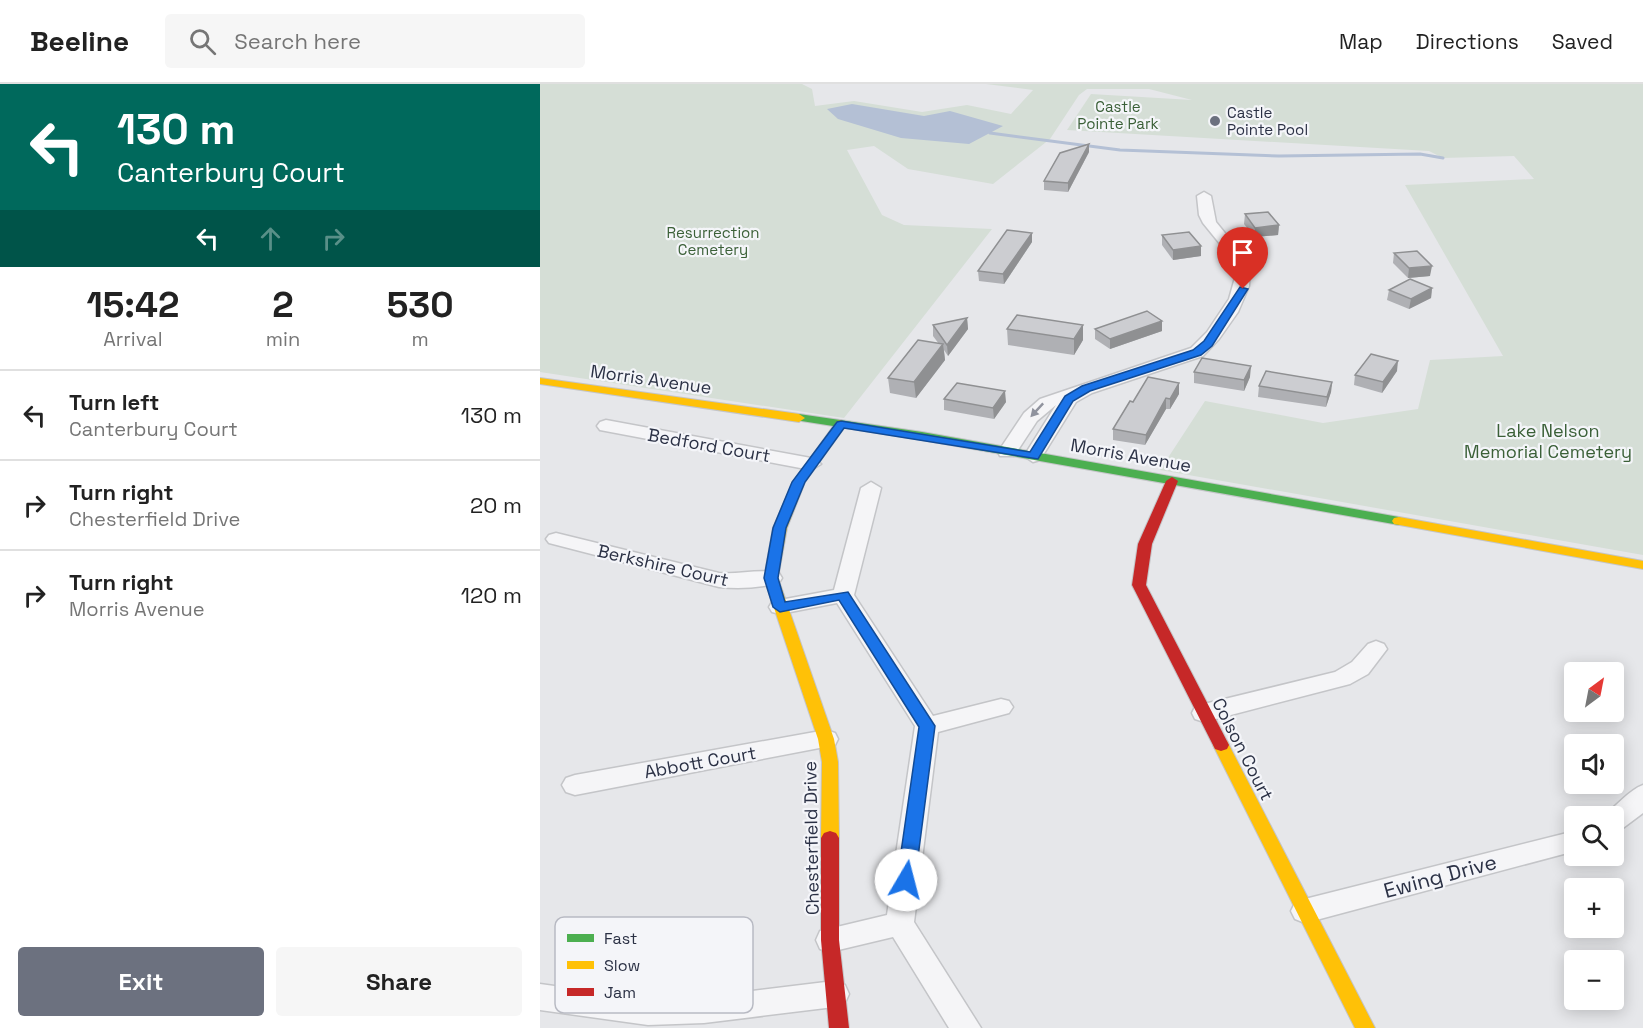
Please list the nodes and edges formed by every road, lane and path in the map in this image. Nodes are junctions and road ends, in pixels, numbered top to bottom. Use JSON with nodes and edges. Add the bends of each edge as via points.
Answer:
{"nodes":[{"id":1,"x":1204,"y":196,"type":"dead end"},
{"id":2,"x":540,"y":381,"type":"edge"},
{"id":3,"x":1086,"y":389,"type":"junction"},
{"id":4,"x":841,"y":424,"type":"junction"},
{"id":5,"x":606,"y":426,"type":"dead end"},
{"id":6,"x":1007,"y":452,"type":"junction"},
{"id":7,"x":1033,"y":456,"type":"junction"},
{"id":8,"x":811,"y":464,"type":"junction"},
{"id":9,"x":1172,"y":481,"type":"junction"},
{"id":10,"x":871,"y":488,"type":"dead end"},
{"id":11,"x":555,"y":539,"type":"dead end"},
{"id":12,"x":1643,"y":565,"type":"edge"},
{"id":13,"x":771,"y":578,"type":"junction"},
{"id":14,"x":843,"y":595,"type":"junction"},
{"id":15,"x":780,"y":607,"type":"junction"},
{"id":16,"x":1376,"y":649,"type":"dead end"},
{"id":17,"x":1001,"y":707,"type":"dead end"},
{"id":18,"x":1204,"y":713,"type":"junction"},
{"id":19,"x":927,"y":726,"type":"junction"},
{"id":20,"x":826,"y":740,"type":"junction"},
{"id":21,"x":575,"y":785,"type":"dead end"},
{"id":22,"x":1643,"y":795,"type":"edge"},
{"id":23,"x":1624,"y":814,"type":"edge"},
{"id":24,"x":1564,"y":844,"type":"edge"},
{"id":25,"x":1305,"y":911,"type":"junction"},
{"id":26,"x":900,"y":924,"type":"junction"},
{"id":27,"x":830,"y":940,"type":"junction"},
{"id":28,"x":834,"y":994,"type":"junction"},
{"id":29,"x":540,"y":997,"type":"edge"},
{"id":30,"x":555,"y":999,"type":"edge"},
{"id":31,"x":753,"y":1004,"type":"edge"},
{"id":32,"x":838,"y":1028,"type":"edge"},
{"id":33,"x":966,"y":1028,"type":"edge"},
{"id":34,"x":1365,"y":1028,"type":"edge"}],
"edges":[{"from":1,"to":3,"type":"street","via":[[1210,223],[1244,267],[1243,289],[1208,344],[1197,352]]},
{"from":2,"to":4,"type":"street","name":"Morris Avenue"},
{"from":3,"to":6,"type":"street","one_way":true,"via":[[1045,401]]},
{"from":3,"to":7,"type":"street","via":[[1069,398]]},
{"from":4,"to":6,"type":"street","name":"Morris Avenue"},
{"from":4,"to":8,"type":"street","name":"Chesterfield Drive"},
{"from":5,"to":8,"type":"street","name":"Bedford Court"},
{"from":6,"to":7,"type":"street","name":"Morris Avenue"},
{"from":7,"to":9,"type":"street","name":"Morris Avenue"},
{"from":8,"to":13,"type":"street","name":"Chesterfield Drive","via":[[780,528]]},
{"from":9,"to":12,"type":"street","name":"Morris Avenue"},
{"from":9,"to":18,"type":"street","name":"Colson Court","via":[[1144,541],[1139,585]]},
{"from":10,"to":14,"type":"street"},
{"from":11,"to":13,"type":"street","name":"Berkshire Court","via":[[719,580]]},
{"from":13,"to":15,"type":"street","name":"Chesterfield Drive"},
{"from":14,"to":15,"type":"street"},
{"from":14,"to":19,"type":"street"},
{"from":15,"to":20,"type":"street","name":"Chesterfield Drive"},
{"from":16,"to":18,"type":"street","via":[[1360,668],[1342,678]]},
{"from":17,"to":19,"type":"street"},
{"from":18,"to":25,"type":"street","name":"Colson Court"},
{"from":19,"to":26,"type":"street"},
{"from":20,"to":21,"type":"street","name":"Abbott Court"},
{"from":20,"to":27,"type":"street","name":"Chesterfield Drive","via":[[830,762]]},
{"from":22,"to":23,"type":"street"},
{"from":24,"to":25,"type":"street","name":"Ewing Drive"},
{"from":25,"to":34,"type":"street","name":"Colson Court"},
{"from":26,"to":27,"type":"street"},
{"from":26,"to":33,"type":"street"},
{"from":27,"to":28,"type":"street","name":"Chesterfield Drive"},
{"from":28,"to":31,"type":"street"},
{"from":28,"to":32,"type":"street","name":"Chesterfield Drive"},
{"from":29,"to":30,"type":"street"}]}
